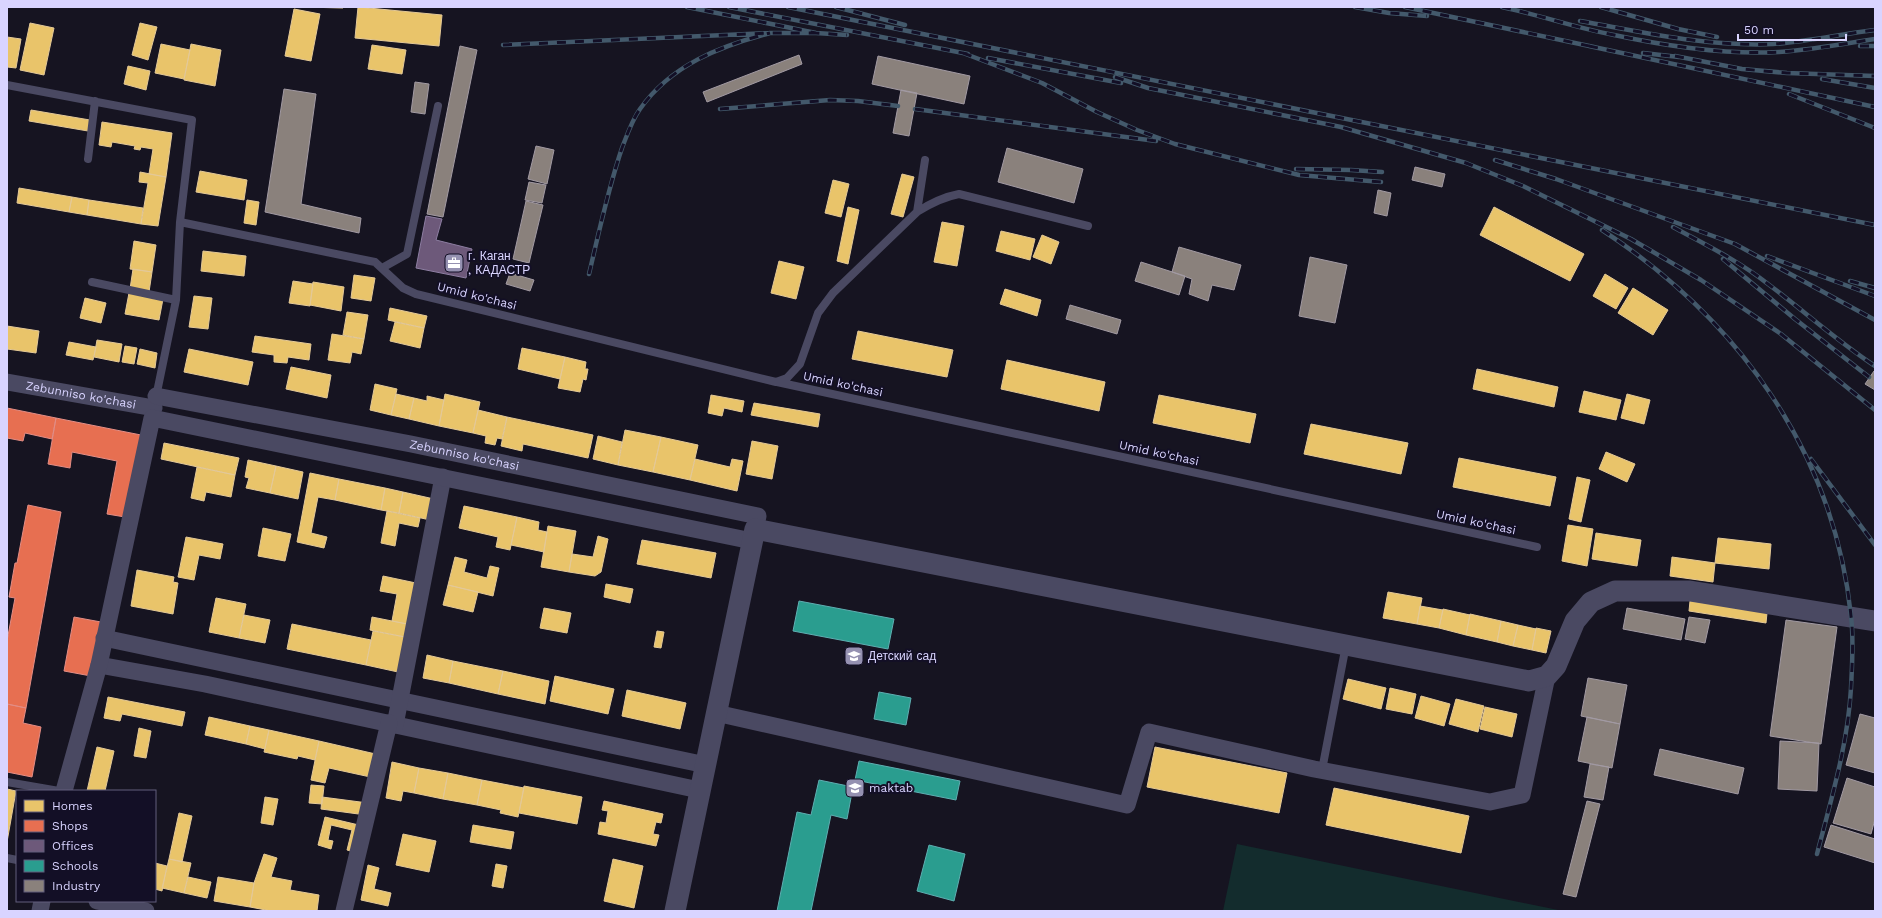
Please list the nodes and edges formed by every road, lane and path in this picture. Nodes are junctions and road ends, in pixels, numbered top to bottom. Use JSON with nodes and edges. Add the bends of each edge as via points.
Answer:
{"nodes":[{"id":1,"x":7,"y":84,"type":"edge"},
{"id":2,"x":95,"y":101,"type":"junction"},
{"id":3,"x":438,"y":106,"type":"dead end"},
{"id":4,"x":88,"y":159,"type":"dead end"},
{"id":5,"x":925,"y":160,"type":"dead end"},
{"id":6,"x":917,"y":212,"type":"junction"},
{"id":7,"x":180,"y":222,"type":"junction"},
{"id":8,"x":1088,"y":226,"type":"dead end"},
{"id":9,"x":382,"y":268,"type":"junction"},
{"id":10,"x":92,"y":282,"type":"dead end"},
{"id":11,"x":176,"y":300,"type":"junction"},
{"id":12,"x":7,"y":382,"type":"edge"},
{"id":13,"x":776,"y":382,"type":"junction"},
{"id":14,"x":154,"y":408,"type":"junction"},
{"id":15,"x":443,"y":477,"type":"junction"},
{"id":16,"x":753,"y":535,"type":"junction"},
{"id":17,"x":1537,"y":547,"type":"dead end"},
{"id":18,"x":1875,"y":621,"type":"edge"},
{"id":19,"x":104,"y":638,"type":"junction"},
{"id":20,"x":1346,"y":645,"type":"junction"},
{"id":21,"x":209,"y":660,"type":"junction"},
{"id":22,"x":100,"y":665,"type":"junction"},
{"id":23,"x":1547,"y":676,"type":"junction"},
{"id":24,"x":205,"y":684,"type":"junction"},
{"id":25,"x":401,"y":700,"type":"junction"},
{"id":26,"x":716,"y":713,"type":"junction"},
{"id":27,"x":392,"y":724,"type":"junction"},
{"id":28,"x":706,"y":764,"type":"junction"},
{"id":29,"x":1322,"y":770,"type":"junction"},
{"id":30,"x":7,"y":782,"type":"edge"},
{"id":31,"x":53,"y":790,"type":"edge"},
{"id":32,"x":64,"y":790,"type":"edge"},
{"id":33,"x":699,"y":790,"type":"junction"},
{"id":34,"x":102,"y":902,"type":"edge"},
{"id":35,"x":146,"y":911,"type":"edge"},
{"id":36,"x":344,"y":911,"type":"edge"},
{"id":37,"x":675,"y":911,"type":"edge"}],
"edges":[{"from":1,"to":2,"type":"lane"},
{"from":2,"to":4,"type":"lane"},
{"from":2,"to":7,"type":"lane","via":[[192,120]]},
{"from":3,"to":9,"type":"lane","via":[[407,254]]},
{"from":5,"to":6,"type":"lane"},
{"from":6,"to":8,"type":"lane","name":"Umid ko'chasi","via":[[932,202],[959,194]]},
{"from":6,"to":13,"type":"lane","name":"Umid ko'chasi","via":[[833,293],[818,313],[800,364],[787,378]]},
{"from":7,"to":9,"type":"lane","name":"Umid ko'chasi","via":[[375,262]]},
{"from":7,"to":11,"type":"lane"},
{"from":9,"to":13,"type":"lane","name":"Umid ko'chasi","via":[[403,288],[416,294]]},
{"from":10,"to":11,"type":"lane"},
{"from":11,"to":14,"type":"lane"},
{"from":12,"to":14,"type":"street","name":"Zebunniso ko'chasi"},
{"from":13,"to":17,"type":"lane","name":"Umid ko'chasi"},
{"from":14,"to":15,"type":"street","name":"Zebunniso ko'chasi"},
{"from":14,"to":16,"type":"street","name":"Zebunniso ko'chasi","via":[[411,444],[758,516]]},
{"from":14,"to":19,"type":"street"},
{"from":15,"to":16,"type":"street","name":"Zebunniso ko'chasi"},
{"from":15,"to":25,"type":"street"},
{"from":16,"to":20,"type":"street"},
{"from":16,"to":26,"type":"street"},
{"from":18,"to":23,"type":"street","via":[[1690,591],[1615,591],[1591,602],[1575,621],[1556,666]]},
{"from":19,"to":21,"type":"street"},
{"from":19,"to":22,"type":"street"},
{"from":20,"to":23,"type":"street","via":[[1530,681]]},
{"from":20,"to":29,"type":"lane"},
{"from":21,"to":24,"type":"street","via":[[198,670]]},
{"from":21,"to":25,"type":"street"},
{"from":22,"to":24,"type":"street"},
{"from":22,"to":32,"type":"street"},
{"from":23,"to":29,"type":"street","via":[[1522,795],[1490,802]]},
{"from":24,"to":27,"type":"street"},
{"from":25,"to":27,"type":"street"},
{"from":25,"to":28,"type":"street"},
{"from":26,"to":28,"type":"street"},
{"from":26,"to":29,"type":"street","via":[[1127,805],[1149,732]]},
{"from":27,"to":33,"type":"street"},
{"from":27,"to":36,"type":"street"},
{"from":28,"to":33,"type":"street"},
{"from":30,"to":31,"type":"lane"},
{"from":33,"to":37,"type":"street"},
{"from":34,"to":35,"type":"street"}]}
